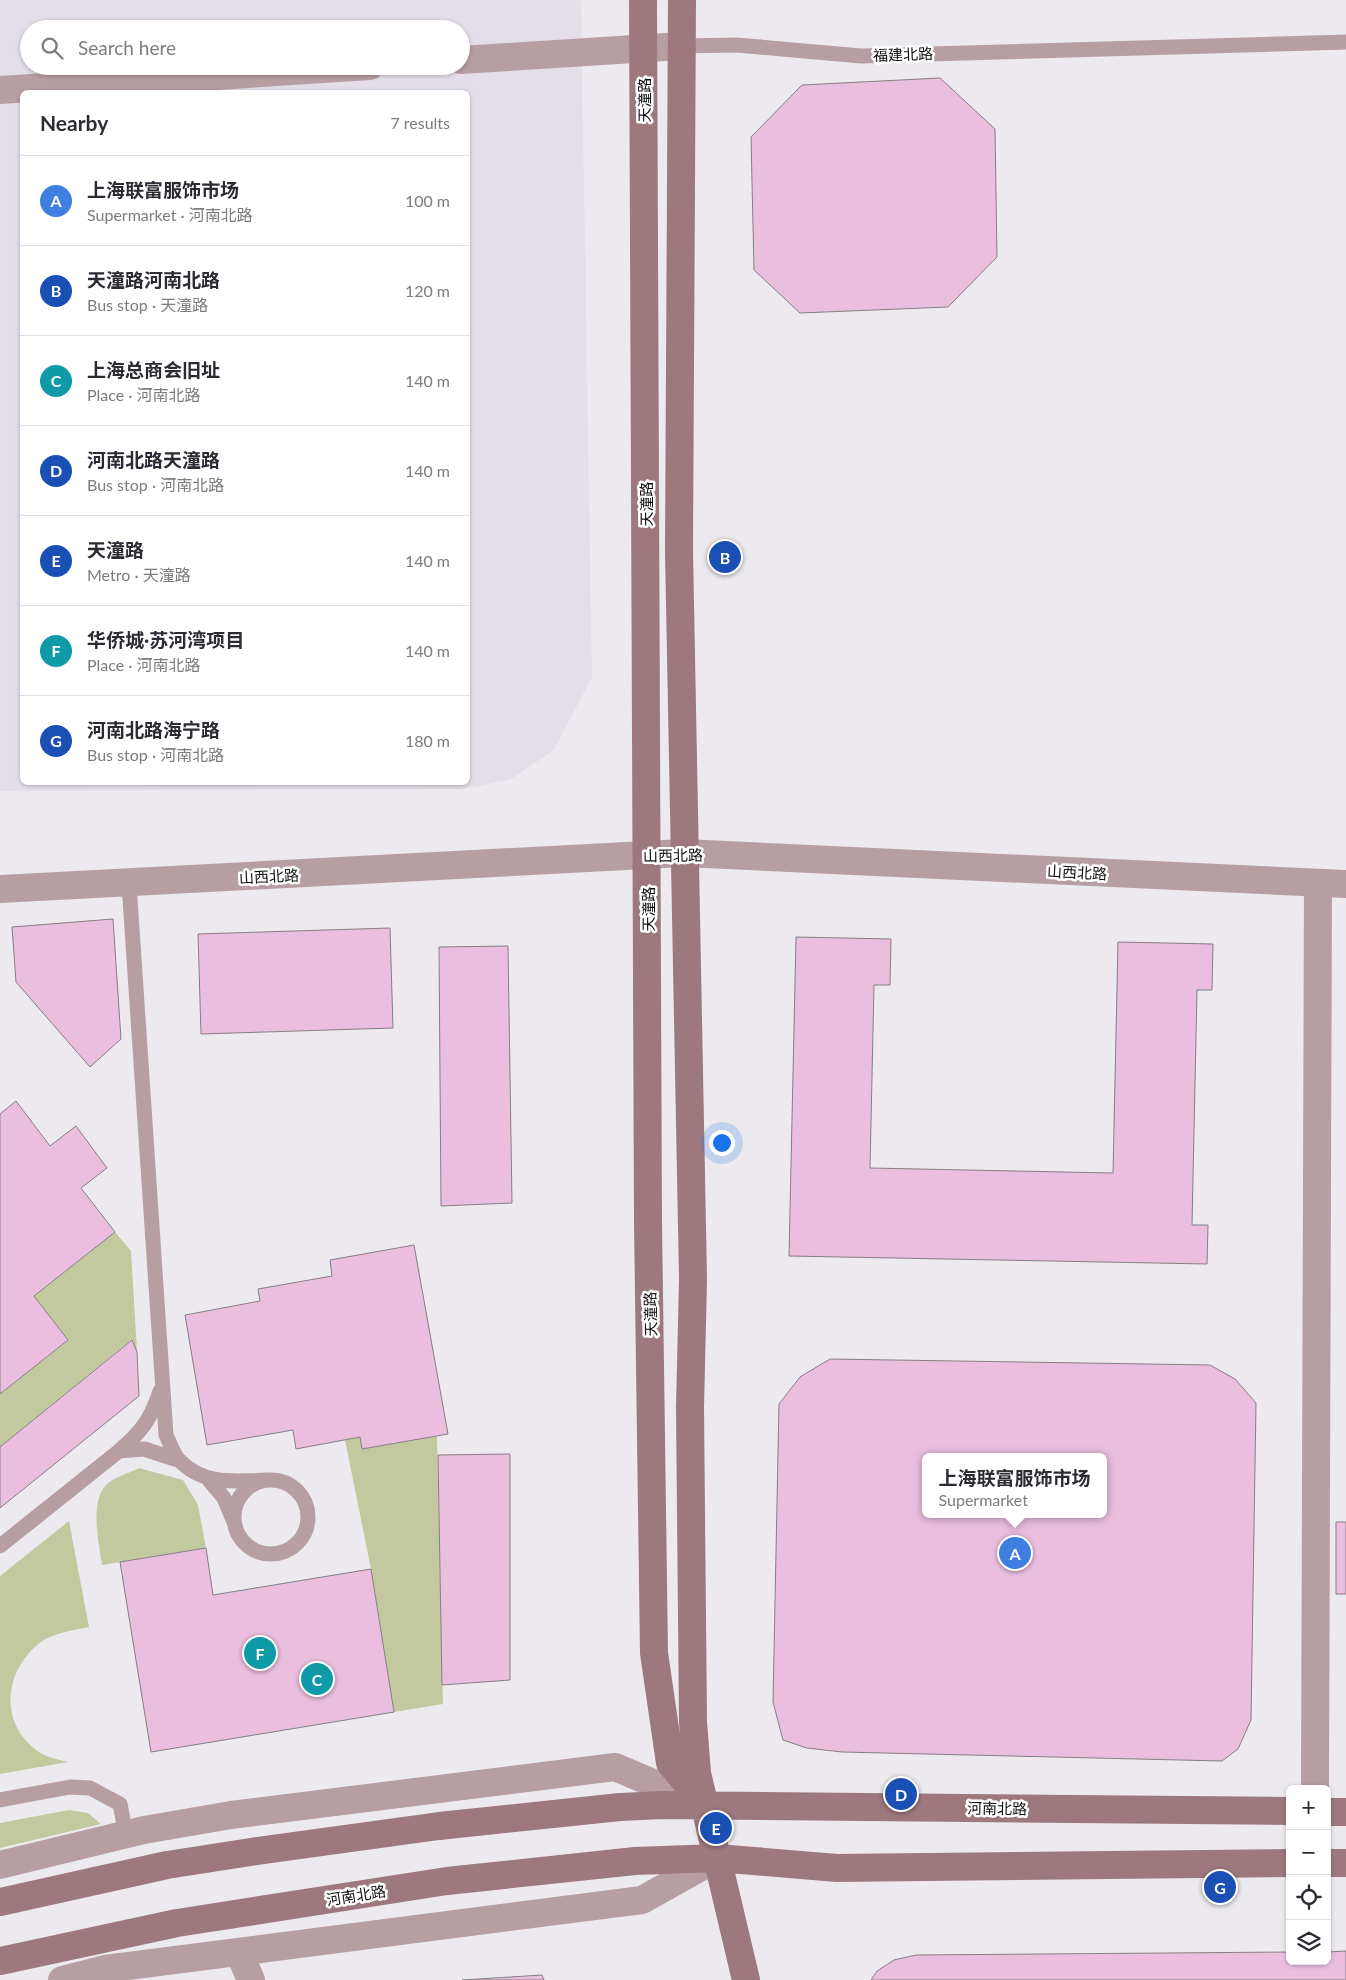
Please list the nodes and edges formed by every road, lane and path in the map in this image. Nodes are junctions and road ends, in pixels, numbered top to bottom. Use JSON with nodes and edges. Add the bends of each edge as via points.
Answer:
{"nodes":[{"id":1,"x":644,"y":0,"type":"edge"},
{"id":2,"x":682,"y":0,"type":"edge"},
{"id":3,"x":1346,"y":42,"type":"edge"},
{"id":4,"x":681,"y":46,"type":"junction"},
{"id":5,"x":644,"y":49,"type":"junction"},
{"id":6,"x":470,"y":59,"type":"edge"},
{"id":7,"x":231,"y":75,"type":"edge"},
{"id":8,"x":0,"y":90,"type":"edge"},
{"id":9,"x":683,"y":853,"type":"junction"},
{"id":10,"x":648,"y":855,"type":"junction"},
{"id":11,"x":1318,"y":883,"type":"junction"},
{"id":12,"x":129,"y":884,"type":"junction"},
{"id":13,"x":1346,"y":884,"type":"edge"},
{"id":14,"x":0,"y":890,"type":"edge"},
{"id":15,"x":162,"y":1382,"type":"junction"},
{"id":16,"x":119,"y":1450,"type":"junction"},
{"id":17,"x":178,"y":1460,"type":"junction"},
{"id":18,"x":208,"y":1480,"type":"junction"},
{"id":19,"x":268,"y":1480,"type":"junction"},
{"id":20,"x":235,"y":1524,"type":"junction"},
{"id":21,"x":0,"y":1546,"type":"edge"},
{"id":22,"x":1315,"y":1785,"type":"edge"},
{"id":23,"x":0,"y":1800,"type":"edge"},
{"id":24,"x":705,"y":1806,"type":"junction"},
{"id":25,"x":1286,"y":1811,"type":"edge"},
{"id":26,"x":1331,"y":1812,"type":"edge"},
{"id":27,"x":1346,"y":1812,"type":"edge"},
{"id":28,"x":126,"y":1834,"type":"junction"},
{"id":29,"x":717,"y":1858,"type":"junction"},
{"id":30,"x":1286,"y":1863,"type":"edge"},
{"id":31,"x":1331,"y":1863,"type":"edge"},
{"id":32,"x":1346,"y":1863,"type":"edge"},
{"id":33,"x":0,"y":1865,"type":"edge"},
{"id":34,"x":0,"y":1902,"type":"edge"},
{"id":35,"x":239,"y":1952,"type":"junction"},
{"id":36,"x":0,"y":1961,"type":"edge"},
{"id":37,"x":62,"y":1980,"type":"edge"},
{"id":38,"x":250,"y":1980,"type":"edge"},
{"id":39,"x":746,"y":1980,"type":"edge"}],
"edges":[{"from":1,"to":5,"type":"main road","name":"天潼路"},
{"from":2,"to":4,"type":"main road","name":"天潼路"},
{"from":3,"to":4,"type":"lane","name":"福建北路","via":[[861,56],[737,44]]},
{"from":4,"to":5,"type":"street","name":"福建北路"},
{"from":4,"to":9,"type":"main road","name":"天潼路","via":[[679,551]]},
{"from":5,"to":6,"type":"street","name":"福建北路"},
{"from":5,"to":10,"type":"main road","name":"天潼路"},
{"from":7,"to":8,"type":"street"},
{"from":9,"to":10,"type":"street","name":"山西北路"},
{"from":9,"to":11,"type":"street","name":"山西北路"},
{"from":9,"to":24,"type":"main road","name":"天潼路","via":[[692,1279],[693,1722],[697,1773]]},
{"from":10,"to":12,"type":"street","name":"山西北路"},
{"from":10,"to":24,"type":"main road","name":"天潼路","via":[[648,1222],[654,1653],[670,1762]]},
{"from":11,"to":13,"type":"street","name":"山西北路"},
{"from":11,"to":22,"type":"street"},
{"from":12,"to":14,"type":"street","name":"山西北路"},
{"from":12,"to":15,"type":"lane"},
{"from":15,"to":16,"type":"lane","via":[[152,1414],[139,1433]]},
{"from":15,"to":17,"type":"lane","via":[[166,1435]]},
{"from":16,"to":17,"type":"lane","via":[[144,1449]]},
{"from":16,"to":21,"type":"lane"},
{"from":17,"to":18,"type":"lane"},
{"from":18,"to":19,"type":"lane"},
{"from":18,"to":20,"type":"lane","via":[[224,1498]]},
{"from":19,"to":20,"type":"lane","via":[[256,1483],[238,1499],[234,1511]]},
{"from":19,"to":20,"type":"lane","via":[[290,1485],[305,1502],[307,1526],[303,1536],[284,1552],[258,1552],[248,1546]]},
{"from":23,"to":28,"type":"lane","via":[[70,1786],[90,1788],[120,1804]]},
{"from":24,"to":25,"type":"main road","name":"河南北路"},
{"from":24,"to":28,"type":"street","name":"河南北路","via":[[614,1767],[231,1815]]},
{"from":24,"to":29,"type":"main road","name":"天潼路"},
{"from":24,"to":34,"type":"main road","name":"河南北路","via":[[620,1807],[439,1826],[167,1866]]},
{"from":26,"to":27,"type":"main road"},
{"from":28,"to":33,"type":"street","name":"河南北路"},
{"from":29,"to":30,"type":"main road","name":"河南北路","via":[[836,1868]]},
{"from":29,"to":35,"type":"street","via":[[642,1900]]},
{"from":29,"to":36,"type":"main road","name":"河南北路","via":[[635,1861],[447,1881],[177,1923]]},
{"from":29,"to":39,"type":"main road","name":"天潼路"},
{"from":31,"to":32,"type":"main road"},
{"from":35,"to":37,"type":"street","via":[[105,1970]]},
{"from":35,"to":38,"type":"street"}]}
